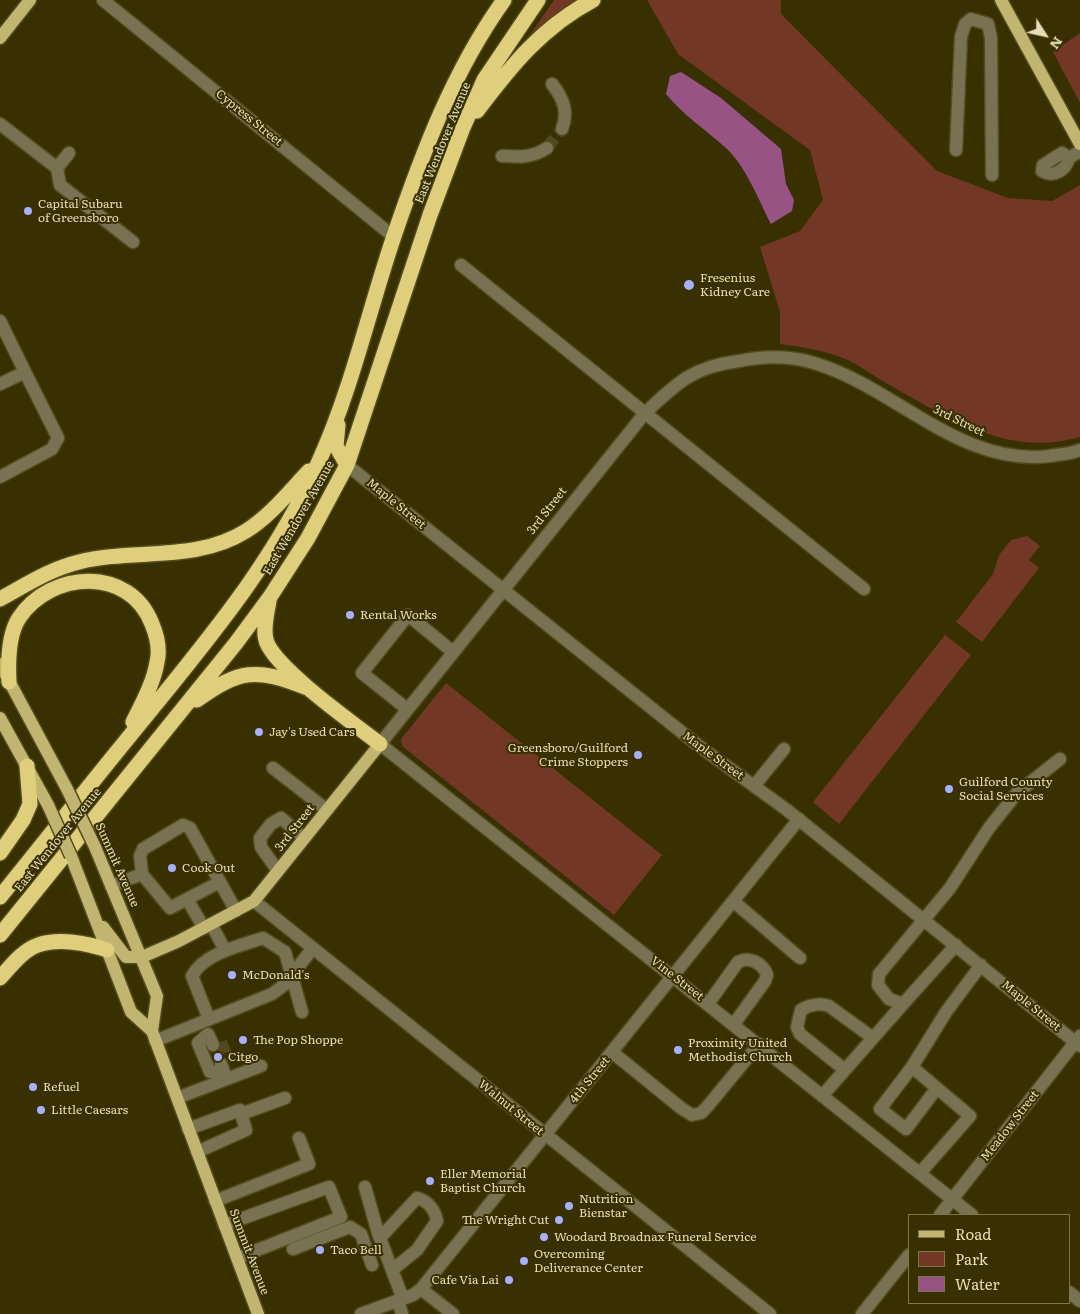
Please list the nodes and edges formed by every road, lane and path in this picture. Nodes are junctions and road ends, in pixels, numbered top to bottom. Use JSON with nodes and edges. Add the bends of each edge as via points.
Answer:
{"nodes":[{"id":1,"x":30,"y":0,"type":"edge"},
{"id":2,"x":103,"y":0,"type":"edge"},
{"id":3,"x":493,"y":0,"type":"edge"},
{"id":4,"x":504,"y":0,"type":"edge"},
{"id":5,"x":538,"y":0,"type":"edge"},
{"id":6,"x":593,"y":0,"type":"edge"},
{"id":7,"x":1001,"y":0,"type":"edge"},
{"id":8,"x":479,"y":36,"type":"junction"},
{"id":9,"x":0,"y":38,"type":"edge"},
{"id":10,"x":552,"y":84,"type":"dead end"},
{"id":11,"x":0,"y":124,"type":"edge"},
{"id":12,"x":562,"y":129,"type":"tunnel mouth"},
{"id":13,"x":462,"y":130,"type":"junction"},
{"id":14,"x":1080,"y":144,"type":"edge"},
{"id":15,"x":547,"y":148,"type":"tunnel mouth"},
{"id":16,"x":956,"y":150,"type":"dead end"},
{"id":17,"x":68,"y":153,"type":"dead end"},
{"id":18,"x":502,"y":156,"type":"dead end"},
{"id":19,"x":57,"y":168,"type":"junction"},
{"id":20,"x":992,"y":175,"type":"dead end"},
{"id":21,"x":394,"y":237,"type":"junction"},
{"id":22,"x":133,"y":242,"type":"dead end"},
{"id":23,"x":461,"y":265,"type":"dead end"},
{"id":24,"x":0,"y":321,"type":"edge"},
{"id":25,"x":26,"y":372,"type":"junction"},
{"id":26,"x":0,"y":384,"type":"edge"},
{"id":27,"x":339,"y":409,"type":"junction"},
{"id":28,"x":645,"y":413,"type":"junction"},
{"id":29,"x":1080,"y":450,"type":"edge"},
{"id":30,"x":320,"y":459,"type":"junction"},
{"id":31,"x":347,"y":465,"type":"junction"},
{"id":32,"x":0,"y":477,"type":"edge"},
{"id":33,"x":503,"y":589,"type":"junction"},
{"id":34,"x":864,"y":589,"type":"dead end"},
{"id":35,"x":270,"y":597,"type":"junction"},
{"id":36,"x":0,"y":599,"type":"edge"},
{"id":37,"x":453,"y":652,"type":"junction"},
{"id":38,"x":0,"y":664,"type":"edge"},
{"id":39,"x":9,"y":682,"type":"junction"},
{"id":40,"x":311,"y":689,"type":"junction"},
{"id":41,"x":407,"y":709,"type":"junction"},
{"id":42,"x":181,"y":711,"type":"junction"},
{"id":43,"x":0,"y":718,"type":"edge"},
{"id":44,"x":380,"y":744,"type":"junction"},
{"id":45,"x":119,"y":750,"type":"junction"},
{"id":46,"x":784,"y":750,"type":"dead end"},
{"id":47,"x":1060,"y":759,"type":"dead end"},
{"id":48,"x":27,"y":766,"type":"junction"},
{"id":49,"x":273,"y":768,"type":"dead end"},
{"id":50,"x":754,"y":786,"type":"junction"},
{"id":51,"x":326,"y":810,"type":"junction"},
{"id":52,"x":799,"y":819,"type":"junction"},
{"id":53,"x":304,"y":838,"type":"junction"},
{"id":54,"x":0,"y":853,"type":"edge"},
{"id":55,"x":278,"y":871,"type":"junction"},
{"id":56,"x":142,"y":874,"type":"junction"},
{"id":57,"x":220,"y":882,"type":"junction"},
{"id":58,"x":111,"y":886,"type":"junction"},
{"id":59,"x":0,"y":897,"type":"edge"},
{"id":60,"x":187,"y":899,"type":"junction"},
{"id":61,"x":254,"y":901,"type":"junction"},
{"id":62,"x":733,"y":901,"type":"junction"},
{"id":63,"x":236,"y":911,"type":"junction"},
{"id":64,"x":94,"y":915,"type":"junction"},
{"id":65,"x":924,"y":919,"type":"junction"},
{"id":66,"x":207,"y":926,"type":"junction"},
{"id":67,"x":0,"y":936,"type":"edge"},
{"id":68,"x":956,"y":945,"type":"junction"},
{"id":69,"x":313,"y":948,"type":"junction"},
{"id":70,"x":107,"y":950,"type":"junction"},
{"id":71,"x":225,"y":950,"type":"junction"},
{"id":72,"x":142,"y":957,"type":"junction"},
{"id":73,"x":800,"y":958,"type":"dead end"},
{"id":74,"x":980,"y":965,"type":"junction"},
{"id":75,"x":292,"y":974,"type":"junction"},
{"id":76,"x":672,"y":976,"type":"junction"},
{"id":77,"x":0,"y":978,"type":"edge"},
{"id":78,"x":708,"y":1004,"type":"junction"},
{"id":79,"x":903,"y":1004,"type":"junction"},
{"id":80,"x":302,"y":1012,"type":"dead end"},
{"id":81,"x":206,"y":1021,"type":"junction"},
{"id":82,"x":734,"y":1024,"type":"junction"},
{"id":83,"x":154,"y":1036,"type":"junction"},
{"id":84,"x":873,"y":1038,"type":"junction"},
{"id":85,"x":1078,"y":1041,"type":"edge"},
{"id":86,"x":759,"y":1044,"type":"junction"},
{"id":87,"x":612,"y":1052,"type":"junction"},
{"id":88,"x":261,"y":1066,"type":"dead end"},
{"id":89,"x":912,"y":1067,"type":"junction"},
{"id":90,"x":225,"y":1069,"type":"junction"},
{"id":91,"x":845,"y":1070,"type":"junction"},
{"id":92,"x":937,"y":1088,"type":"junction"},
{"id":93,"x":822,"y":1096,"type":"junction"},
{"id":94,"x":177,"y":1098,"type":"junction"},
{"id":95,"x":285,"y":1098,"type":"dead end"},
{"id":96,"x":242,"y":1114,"type":"junction"},
{"id":97,"x":188,"y":1129,"type":"junction"},
{"id":98,"x":545,"y":1135,"type":"junction"},
{"id":99,"x":299,"y":1138,"type":"dead end"},
{"id":100,"x":197,"y":1152,"type":"junction"},
{"id":101,"x":920,"y":1173,"type":"junction"},
{"id":102,"x":365,"y":1187,"type":"dead end"},
{"id":103,"x":953,"y":1200,"type":"junction"},
{"id":104,"x":215,"y":1202,"type":"junction"},
{"id":105,"x":941,"y":1214,"type":"edge"},
{"id":106,"x":971,"y":1214,"type":"edge"},
{"id":107,"x":224,"y":1225,"type":"junction"},
{"id":108,"x":380,"y":1238,"type":"junction"},
{"id":109,"x":293,"y":1249,"type":"dead end"},
{"id":110,"x":908,"y":1256,"type":"edge"},
{"id":111,"x":236,"y":1258,"type":"junction"},
{"id":112,"x":372,"y":1265,"type":"dead end"},
{"id":113,"x":392,"y":1270,"type":"junction"},
{"id":114,"x":421,"y":1288,"type":"junction"},
{"id":115,"x":1070,"y":1293,"type":"edge"},
{"id":116,"x":400,"y":1300,"type":"junction"},
{"id":117,"x":1080,"y":1301,"type":"edge"},
{"id":118,"x":258,"y":1314,"type":"edge"},
{"id":119,"x":361,"y":1314,"type":"edge"},
{"id":120,"x":402,"y":1314,"type":"edge"},
{"id":121,"x":453,"y":1314,"type":"edge"},
{"id":122,"x":770,"y":1314,"type":"edge"},
{"id":123,"x":862,"y":1314,"type":"edge"}],
"edges":[{"from":1,"to":9,"type":"main road"},
{"from":2,"to":21,"type":"street","name":"Cypress Street"},
{"from":3,"to":8,"type":"highway"},
{"from":4,"to":8,"type":"highway","name":"East Wendover Avenue"},
{"from":5,"to":13,"type":"highway","name":"East Wendover Avenue","via":[[484,80]]},
{"from":6,"to":13,"type":"highway","via":[[553,25],[518,58]]},
{"from":7,"to":14,"type":"main road"},
{"from":8,"to":21,"type":"highway","name":"East Wendover Avenue","via":[[429,138]]},
{"from":10,"to":12,"type":"street","via":[[566,111]]},
{"from":11,"to":19,"type":"street"},
{"from":13,"to":31,"type":"highway","name":"East Wendover Avenue","via":[[430,215]]},
{"from":15,"to":18,"type":"street","via":[[528,157]]},
{"from":16,"to":20,"type":"street","via":[[961,37],[965,24],[971,19],[979,20],[988,24],[991,38]]},
{"from":17,"to":19,"type":"street"},
{"from":19,"to":22,"type":"street","via":[[60,186]]},
{"from":21,"to":27,"type":"highway","name":"East Wendover Avenue"},
{"from":23,"to":28,"type":"street"},
{"from":24,"to":25,"type":"street"},
{"from":25,"to":26,"type":"street"},
{"from":25,"to":32,"type":"street","via":[[58,438],[52,449]]},
{"from":27,"to":30,"type":"highway","name":"East Wendover Avenue"},
{"from":27,"to":31,"type":"highway","via":[[336,446]]},
{"from":28,"to":29,"type":"street","name":"3rd Street","via":[[689,377],[725,363],[780,357],[814,363],[844,375],[940,430],[980,448],[1011,456],[1038,457]]},
{"from":28,"to":33,"type":"street","name":"3rd Street"},
{"from":28,"to":34,"type":"street"},
{"from":30,"to":36,"type":"highway","via":[[279,503],[246,531],[217,545],[186,552],[80,562],[50,571]]},
{"from":30,"to":45,"type":"highway","name":"East Wendover Avenue","via":[[283,532],[233,608]]},
{"from":31,"to":33,"type":"street","name":"Maple Street"},
{"from":31,"to":35,"type":"highway","name":"East Wendover Avenue","via":[[308,538]]},
{"from":33,"to":37,"type":"street","name":"3rd Street"},
{"from":33,"to":50,"type":"street","name":"Maple Street"},
{"from":35,"to":40,"type":"highway","via":[[266,642],[273,654]]},
{"from":35,"to":42,"type":"highway","name":"East Wendover Avenue"},
{"from":37,"to":41,"type":"street","name":"3rd Street"},
{"from":37,"to":41,"type":"street","via":[[408,615],[362,673]]},
{"from":38,"to":39,"type":"main road","name":"Summit Avenue"},
{"from":39,"to":45,"type":"highway","via":[[7,657],[19,619],[42,595],[64,583],[91,580],[134,596],[149,617],[157,636],[158,661]]},
{"from":39,"to":58,"type":"main road","name":"Summit Avenue","bridge":true,"via":[[67,789]]},
{"from":40,"to":42,"type":"highway","via":[[273,675],[246,674],[219,684]]},
{"from":40,"to":44,"type":"highway"},
{"from":41,"to":44,"type":"street","name":"3rd Street"},
{"from":42,"to":67,"type":"highway","name":"East Wendover Avenue"},
{"from":43,"to":48,"type":"main road","name":"Summit Avenue"},
{"from":44,"to":51,"type":"main road","name":"3rd Street"},
{"from":44,"to":76,"type":"street","name":"Vine Street"},
{"from":45,"to":59,"type":"highway","name":"East Wendover Avenue"},
{"from":46,"to":50,"type":"street"},
{"from":47,"to":65,"type":"street","via":[[1017,793],[989,828],[950,888]]},
{"from":48,"to":54,"type":"highway","via":[[30,804]]},
{"from":48,"to":64,"type":"main road","name":"Summit Avenue","bridge":true,"via":[[48,805]]},
{"from":49,"to":51,"type":"street"},
{"from":50,"to":52,"type":"street","name":"Maple Street"},
{"from":51,"to":53,"type":"main road","name":"3rd Street"},
{"from":52,"to":62,"type":"street","name":"4th Street"},
{"from":52,"to":65,"type":"street","name":"Maple Street"},
{"from":53,"to":55,"type":"main road","name":"3rd Street"},
{"from":53,"to":55,"type":"street","via":[[281,818],[271,824],[260,838],[261,847]]},
{"from":55,"to":61,"type":"main road","name":"3rd Street"},
{"from":56,"to":57,"type":"street","via":[[142,849],[184,825],[190,828]]},
{"from":56,"to":58,"type":"street"},
{"from":56,"to":60,"type":"street","via":[[170,908]]},
{"from":57,"to":60,"type":"street"},
{"from":57,"to":63,"type":"street"},
{"from":58,"to":72,"type":"main road","name":"Summit Avenue"},
{"from":60,"to":66,"type":"street"},
{"from":61,"to":63,"type":"main road","name":"3rd Street"},
{"from":61,"to":69,"type":"street","name":"Walnut Street"},
{"from":62,"to":73,"type":"street"},
{"from":62,"to":76,"type":"street","name":"4th Street"},
{"from":63,"to":66,"type":"main road","name":"3rd Street"},
{"from":64,"to":70,"type":"main road","name":"Summit Avenue"},
{"from":64,"to":72,"type":"main road","via":[[126,957]]},
{"from":65,"to":68,"type":"street","name":"Maple Street"},
{"from":65,"to":79,"type":"street","via":[[877,979],[882,993]]},
{"from":66,"to":71,"type":"street"},
{"from":66,"to":72,"type":"main road","name":"3rd Street"},
{"from":68,"to":74,"type":"street","name":"Maple Street"},
{"from":68,"to":79,"type":"street"},
{"from":69,"to":75,"type":"street"},
{"from":69,"to":98,"type":"street","name":"Walnut Street"},
{"from":70,"to":77,"type":"highway","via":[[82,943],[38,945]]},
{"from":70,"to":83,"type":"main road","name":"Summit Avenue","via":[[131,1012]]},
{"from":71,"to":75,"type":"street","via":[[263,938],[285,952]]},
{"from":71,"to":81,"type":"street","via":[[196,968],[192,976]]},
{"from":72,"to":83,"type":"main road","name":"Summit Avenue","via":[[157,996]]},
{"from":74,"to":85,"type":"street","name":"Maple Street"},
{"from":74,"to":89,"type":"street"},
{"from":75,"to":80,"type":"street"},
{"from":75,"to":81,"type":"street","via":[[284,986],[272,994]]},
{"from":76,"to":78,"type":"street","name":"Vine Street"},
{"from":76,"to":87,"type":"street","name":"4th Street"},
{"from":78,"to":82,"type":"street","name":"Vine Street"},
{"from":78,"to":82,"type":"street","via":[[738,962],[750,960],[761,965],[767,975],[765,981]]},
{"from":79,"to":84,"type":"street"},
{"from":81,"to":83,"type":"street"},
{"from":81,"to":90,"type":"street","via":[[214,1041],[198,1043],[210,1072]]},
{"from":82,"to":86,"type":"street","name":"Vine Street"},
{"from":83,"to":94,"type":"main road","name":"Summit Avenue"},
{"from":84,"to":91,"type":"street"},
{"from":84,"to":91,"type":"street","via":[[829,1006],[813,1005],[801,1010],[797,1027],[800,1034]]},
{"from":85,"to":103,"type":"street","name":"Meadow Street"},
{"from":86,"to":87,"type":"street","via":[[707,1108],[692,1115]]},
{"from":86,"to":93,"type":"street","name":"Vine Street"},
{"from":87,"to":98,"type":"street","name":"4th Street"},
{"from":88,"to":90,"type":"street"},
{"from":89,"to":92,"type":"street"},
{"from":89,"to":92,"type":"street","via":[[880,1110],[906,1129]]},
{"from":90,"to":94,"type":"street"},
{"from":91,"to":93,"type":"street"},
{"from":92,"to":101,"type":"street","via":[[970,1116]]},
{"from":93,"to":101,"type":"street","name":"Vine Street"},
{"from":94,"to":97,"type":"main road","name":"Summit Avenue"},
{"from":95,"to":96,"type":"street"},
{"from":96,"to":97,"type":"street","via":[[240,1110]]},
{"from":96,"to":100,"type":"street","via":[[246,1130]]},
{"from":97,"to":100,"type":"main road","name":"Summit Avenue"},
{"from":98,"to":114,"type":"street","name":"4th Street"},
{"from":98,"to":122,"type":"street","name":"Walnut Street"},
{"from":99,"to":104,"type":"street","via":[[310,1164]]},
{"from":100,"to":104,"type":"main road","name":"Summit Avenue"},
{"from":101,"to":103,"type":"street","name":"Vine Street"},
{"from":102,"to":108,"type":"street"},
{"from":103,"to":105,"type":"street","name":"Meadow Street"},
{"from":103,"to":106,"type":"street","name":"Vine Street"},
{"from":104,"to":107,"type":"main road","name":"Summit Avenue"},
{"from":107,"to":111,"type":"main road","name":"Summit Avenue"},
{"from":107,"to":111,"type":"street","via":[[329,1187],[341,1217]]},
{"from":108,"to":113,"type":"street"},
{"from":108,"to":113,"type":"street","via":[[417,1198],[424,1200],[436,1212],[437,1221],[417,1250]]},
{"from":109,"to":112,"type":"street","via":[[350,1227],[361,1234]]},
{"from":110,"to":123,"type":"street"},
{"from":111,"to":118,"type":"main road","name":"Summit Avenue"},
{"from":113,"to":116,"type":"street"},
{"from":114,"to":116,"type":"street","name":"4th Street"},
{"from":114,"to":121,"type":"street"},
{"from":115,"to":117,"type":"street"},
{"from":116,"to":119,"type":"street","name":"4th Street"},
{"from":116,"to":120,"type":"street"}]}
